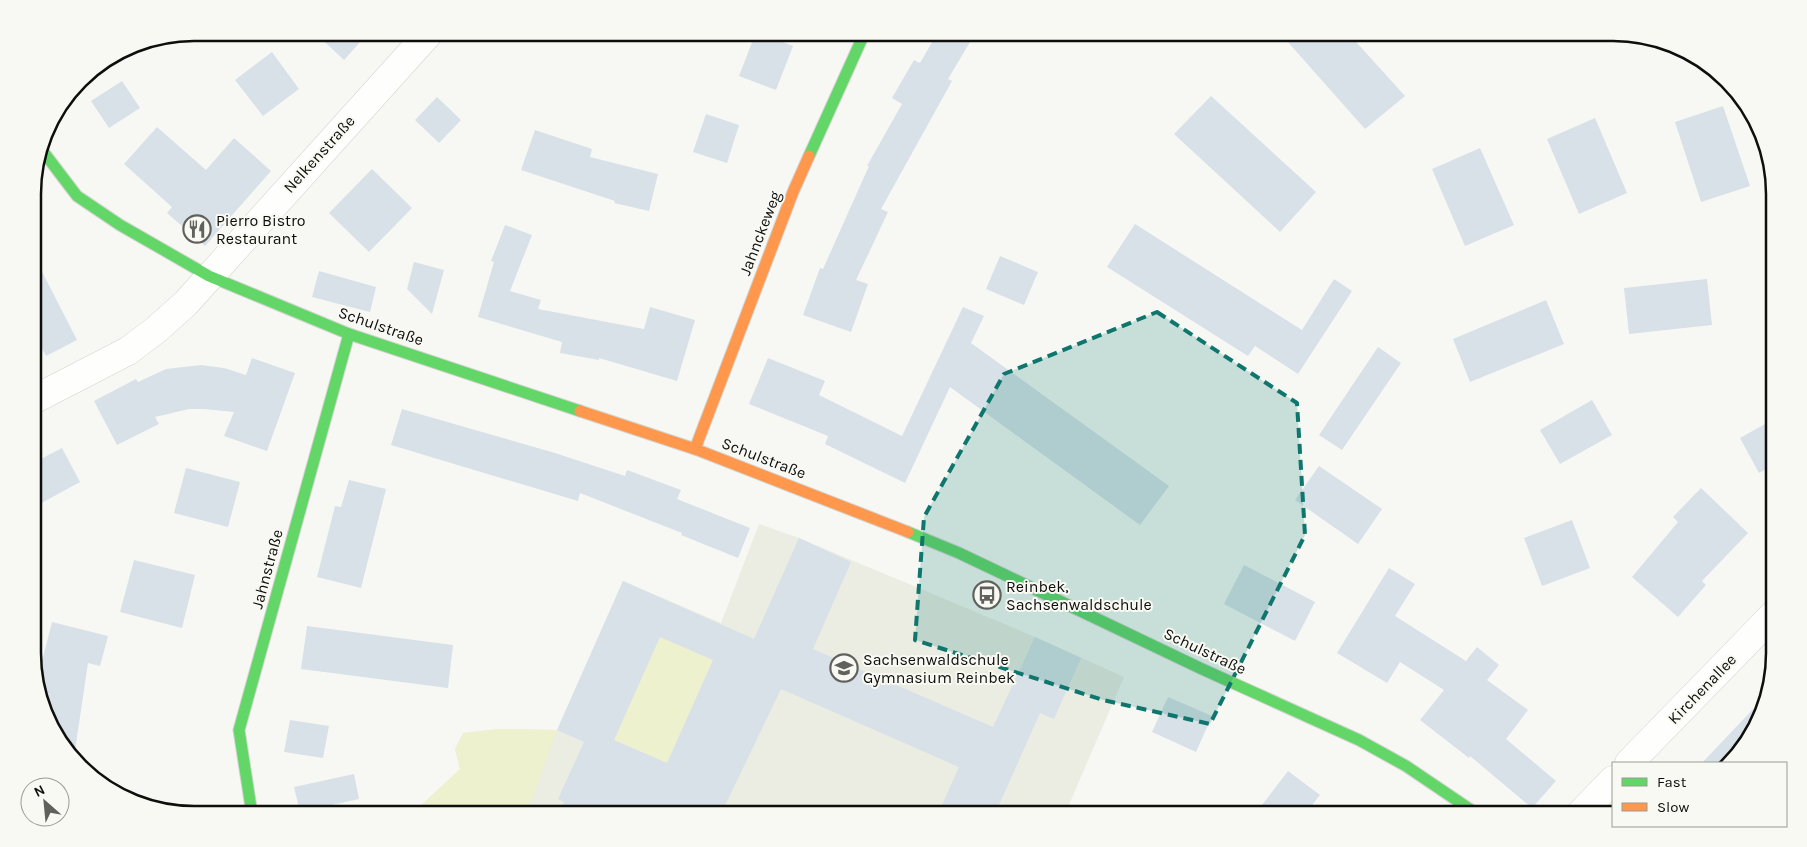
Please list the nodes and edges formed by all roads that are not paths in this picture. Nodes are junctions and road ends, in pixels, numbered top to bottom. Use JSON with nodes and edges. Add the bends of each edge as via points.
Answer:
{"nodes":[{"id":1,"x":422,"y":41,"type":"edge"},
{"id":2,"x":861,"y":41,"type":"edge"},
{"id":3,"x":46,"y":155,"type":"edge"},
{"id":4,"x":209,"y":276,"type":"junction"},
{"id":5,"x":348,"y":334,"type":"junction"},
{"id":6,"x":42,"y":396,"type":"edge"},
{"id":7,"x":695,"y":450,"type":"junction"},
{"id":8,"x":1766,"y":622,"type":"edge"},
{"id":9,"x":1630,"y":762,"type":"edge"},
{"id":10,"x":1612,"y":781,"type":"edge"},
{"id":11,"x":1464,"y":805,"type":"edge"},
{"id":12,"x":1589,"y":805,"type":"edge"},
{"id":13,"x":251,"y":806,"type":"edge"}],
"edges":[{"from":1,"to":4,"type":"street","name":"Nelkenstraße"},
{"from":2,"to":7,"type":"street","name":"Jahnckeweg","via":[[793,192]]},
{"from":3,"to":4,"type":"street","name":"Schulstraße","via":[[77,196],[120,225]]},
{"from":4,"to":5,"type":"street","name":"Schulstraße"},
{"from":4,"to":6,"type":"street","name":"Nelkenstraße","via":[[186,303],[143,341]]},
{"from":5,"to":7,"type":"street","name":"Schulstraße"},
{"from":5,"to":13,"type":"street","name":"Jahnstraße","via":[[239,730]]},
{"from":7,"to":11,"type":"street","name":"Schulstraße","via":[[959,553],[1359,740],[1406,766]]},
{"from":8,"to":9,"type":"street","name":"Kirchenallee"},
{"from":10,"to":12,"type":"street"}]}
